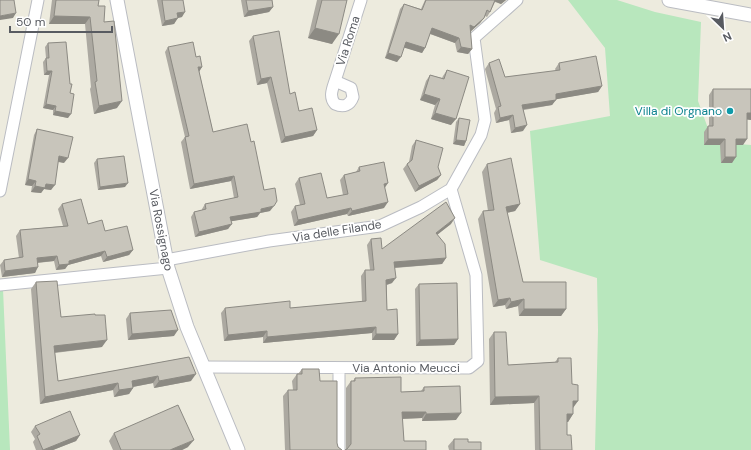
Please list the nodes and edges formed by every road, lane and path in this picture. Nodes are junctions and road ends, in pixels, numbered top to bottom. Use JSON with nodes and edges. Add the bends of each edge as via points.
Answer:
{"nodes":[{"id":1,"x":38,"y":0,"type":"edge"},
{"id":2,"x":117,"y":0,"type":"edge"},
{"id":3,"x":361,"y":0,"type":"edge"},
{"id":4,"x":517,"y":0,"type":"edge"},
{"id":5,"x":669,"y":0,"type":"edge"},
{"id":6,"x":751,"y":15,"type":"edge"},
{"id":7,"x":335,"y":81,"type":"dead end"},
{"id":8,"x":3,"y":158,"type":"edge"},
{"id":9,"x":451,"y":188,"type":"junction"},
{"id":10,"x":0,"y":190,"type":"edge"},
{"id":11,"x":167,"y":264,"type":"junction"},
{"id":12,"x":0,"y":285,"type":"edge"},
{"id":13,"x":204,"y":367,"type":"junction"},
{"id":14,"x":339,"y":368,"type":"junction"},
{"id":15,"x":238,"y":450,"type":"edge"},
{"id":16,"x":339,"y":450,"type":"edge"}],
"edges":[{"from":1,"to":8,"type":"street"},
{"from":2,"to":11,"type":"street","name":"Via Rossignago"},
{"from":3,"to":7,"type":"street","name":"Via Roma"},
{"from":4,"to":9,"type":"street","name":"Via delle Filande","via":[[474,38],[485,120],[481,135]]},
{"from":5,"to":6,"type":"street"},
{"from":8,"to":10,"type":"street"},
{"from":9,"to":11,"type":"street","name":"Via delle Filande","via":[[421,207],[380,226],[269,241]]},
{"from":9,"to":14,"type":"street","name":"Via Antonio Meucci","via":[[476,276],[478,361],[469,368]]},
{"from":11,"to":12,"type":"street","name":"Via delle Filande"},
{"from":11,"to":13,"type":"street","name":"Via Rossignago","via":[[182,313]]},
{"from":13,"to":14,"type":"street","name":"Via Antonio Meucci"},
{"from":13,"to":15,"type":"street","name":"Via Rossignago"},
{"from":14,"to":16,"type":"street"}]}
